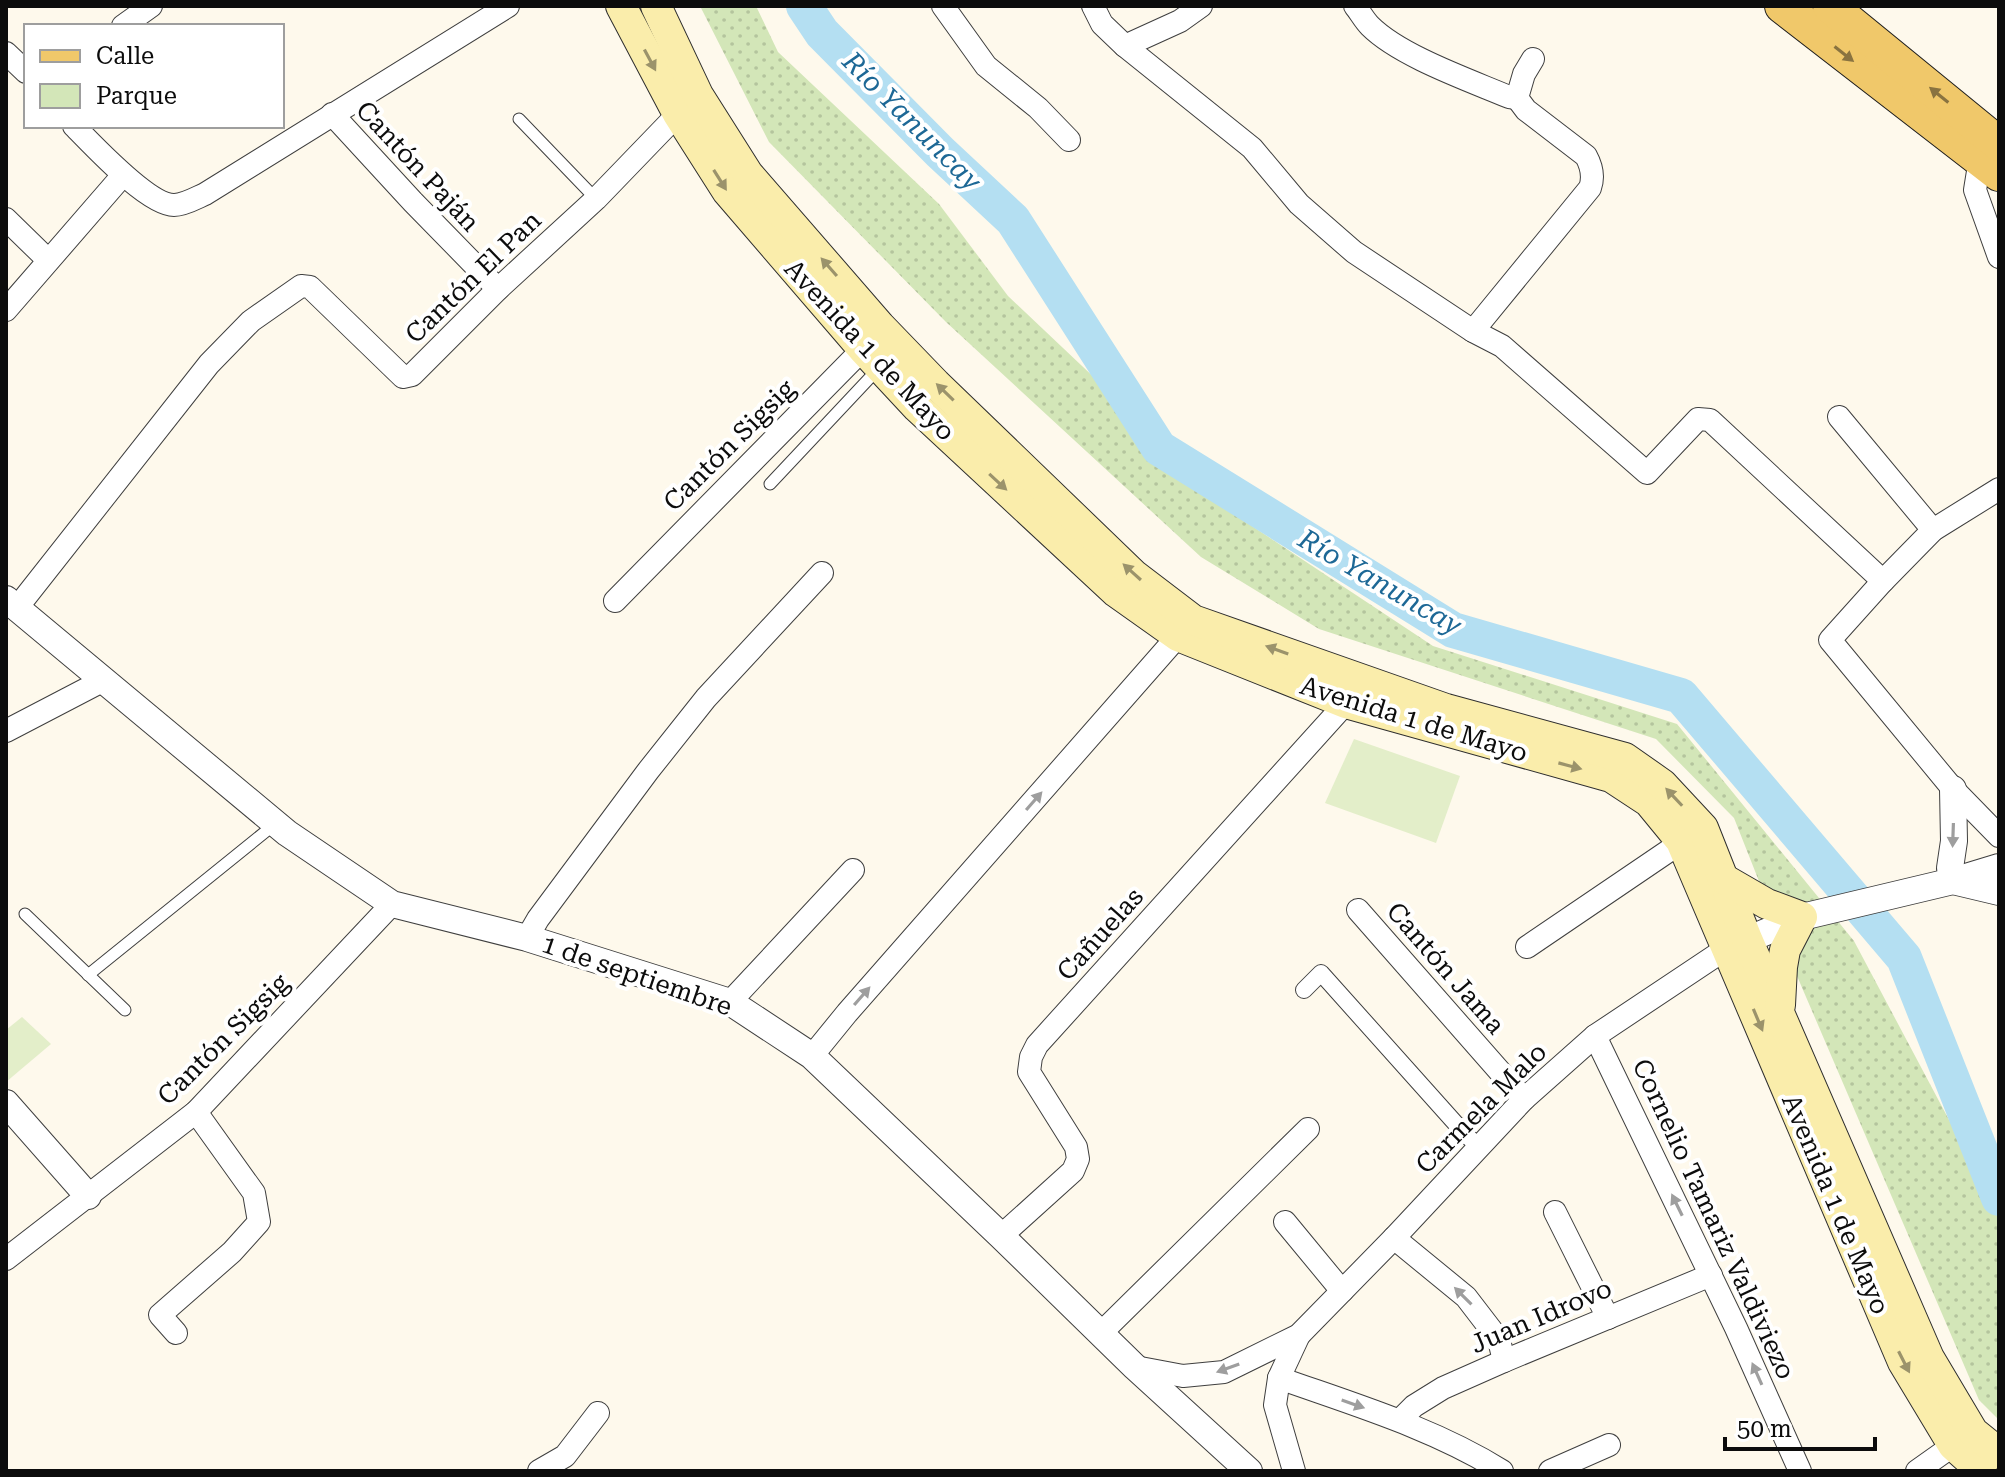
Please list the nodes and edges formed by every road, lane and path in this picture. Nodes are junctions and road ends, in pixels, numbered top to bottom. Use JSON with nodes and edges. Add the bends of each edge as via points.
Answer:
{"nodes":[{"id":1,"x":151,"y":6,"type":"edge"},
{"id":2,"x":508,"y":6,"type":"edge"},
{"id":3,"x":621,"y":6,"type":"edge"},
{"id":4,"x":656,"y":6,"type":"edge"},
{"id":5,"x":943,"y":6,"type":"edge"},
{"id":6,"x":1093,"y":6,"type":"edge"},
{"id":7,"x":1201,"y":6,"type":"edge"},
{"id":8,"x":1355,"y":6,"type":"edge"},
{"id":9,"x":1782,"y":6,"type":"edge"},
{"id":10,"x":1830,"y":6,"type":"edge"},
{"id":11,"x":126,"y":24,"type":"edge"},
{"id":12,"x":1125,"y":46,"type":"junction"},
{"id":13,"x":6,"y":53,"type":"edge"},
{"id":14,"x":1533,"y":59,"type":"dead end"},
{"id":15,"x":24,"y":70,"type":"edge"},
{"id":16,"x":1517,"y":98,"type":"junction"},
{"id":17,"x":332,"y":114,"type":"junction"},
{"id":18,"x":678,"y":114,"type":"junction"},
{"id":19,"x":519,"y":119,"type":"dead end"},
{"id":20,"x":76,"y":128,"type":"edge"},
{"id":21,"x":1069,"y":140,"type":"dead end"},
{"id":22,"x":1993,"y":159,"type":"edge"},
{"id":23,"x":123,"y":175,"type":"junction"},
{"id":24,"x":596,"y":199,"type":"junction"},
{"id":25,"x":6,"y":219,"type":"edge"},
{"id":26,"x":1999,"y":257,"type":"edge"},
{"id":27,"x":48,"y":260,"type":"junction"},
{"id":28,"x":498,"y":289,"type":"junction"},
{"id":29,"x":6,"y":310,"type":"edge"},
{"id":30,"x":1473,"y":331,"type":"junction"},
{"id":31,"x":874,"y":347,"type":"junction"},
{"id":32,"x":1839,"y":417,"type":"dead end"},
{"id":33,"x":770,"y":484,"type":"dead end"},
{"id":34,"x":1999,"y":489,"type":"edge"},
{"id":35,"x":1933,"y":530,"type":"junction"},
{"id":36,"x":822,"y":573,"type":"dead end"},
{"id":37,"x":1883,"y":581,"type":"junction"},
{"id":38,"x":615,"y":601,"type":"dead end"},
{"id":39,"x":11,"y":604,"type":"edge"},
{"id":40,"x":1178,"y":636,"type":"junction"},
{"id":41,"x":102,"y":681,"type":"junction"},
{"id":42,"x":1353,"y":692,"type":"junction"},
{"id":43,"x":6,"y":731,"type":"edge"},
{"id":44,"x":1953,"y":789,"type":"junction"},
{"id":45,"x":275,"y":824,"type":"junction"},
{"id":46,"x":1692,"y":835,"type":"junction"},
{"id":47,"x":1999,"y":836,"type":"edge"},
{"id":48,"x":1999,"y":867,"type":"edge"},
{"id":49,"x":853,"y":870,"type":"dead end"},
{"id":50,"x":1722,"y":878,"type":"junction"},
{"id":51,"x":1953,"y":881,"type":"junction"},
{"id":52,"x":1999,"y":892,"type":"edge"},
{"id":53,"x":392,"y":904,"type":"junction"},
{"id":54,"x":1358,"y":910,"type":"dead end"},
{"id":55,"x":25,"y":914,"type":"dead end"},
{"id":56,"x":1806,"y":917,"type":"junction"},
{"id":57,"x":527,"y":938,"type":"junction"},
{"id":58,"x":1737,"y":944,"type":"junction"},
{"id":59,"x":1527,"y":947,"type":"dead end"},
{"id":60,"x":88,"y":975,"type":"junction"},
{"id":61,"x":1304,"y":990,"type":"dead end"},
{"id":62,"x":730,"y":1002,"type":"junction"},
{"id":63,"x":125,"y":1010,"type":"dead end"},
{"id":64,"x":1779,"y":1014,"type":"junction"},
{"id":65,"x":1595,"y":1036,"type":"junction"},
{"id":66,"x":812,"y":1056,"type":"junction"},
{"id":67,"x":1524,"y":1099,"type":"junction"},
{"id":68,"x":6,"y":1103,"type":"edge"},
{"id":69,"x":196,"y":1112,"type":"junction"},
{"id":70,"x":1308,"y":1129,"type":"dead end"},
{"id":71,"x":1479,"y":1147,"type":"junction"},
{"id":72,"x":88,"y":1196,"type":"junction"},
{"id":73,"x":1555,"y":1212,"type":"dead end"},
{"id":74,"x":1285,"y":1222,"type":"dead end"},
{"id":75,"x":1001,"y":1236,"type":"junction"},
{"id":76,"x":1394,"y":1238,"type":"junction"},
{"id":77,"x":6,"y":1259,"type":"edge"},
{"id":78,"x":1711,"y":1275,"type":"junction"},
{"id":79,"x":1342,"y":1291,"type":"junction"},
{"id":80,"x":1608,"y":1318,"type":"junction"},
{"id":81,"x":176,"y":1333,"type":"dead end"},
{"id":82,"x":1100,"y":1334,"type":"junction"},
{"id":83,"x":1299,"y":1335,"type":"junction"},
{"id":84,"x":1504,"y":1361,"type":"junction"},
{"id":85,"x":1135,"y":1367,"type":"junction"},
{"id":86,"x":1279,"y":1378,"type":"junction"},
{"id":87,"x":598,"y":1413,"type":"dead end"},
{"id":88,"x":1400,"y":1420,"type":"junction"},
{"id":89,"x":1963,"y":1439,"type":"junction"},
{"id":90,"x":1609,"y":1445,"type":"dead end"},
{"id":91,"x":1999,"y":1453,"type":"edge"},
{"id":92,"x":541,"y":1471,"type":"edge"},
{"id":93,"x":1249,"y":1471,"type":"edge"},
{"id":94,"x":1294,"y":1471,"type":"edge"},
{"id":95,"x":1502,"y":1471,"type":"edge"},
{"id":96,"x":1550,"y":1471,"type":"edge"},
{"id":97,"x":1800,"y":1471,"type":"edge"},
{"id":98,"x":1917,"y":1471,"type":"edge"},
{"id":99,"x":1982,"y":1471,"type":"edge"}],
"edges":[{"from":1,"to":11,"type":"street"},
{"from":2,"to":17,"type":"street"},
{"from":3,"to":18,"type":"main road","name":"Avenida 1 de Mayo","one_way":true},
{"from":31,"to":4,"type":"main road","name":"Avenida 1 de Mayo","one_way":true,"via":[[748,174],[698,95]]},
{"from":5,"to":21,"type":"street","via":[[986,66]]},
{"from":6,"to":12,"type":"street","via":[[1102,24]]},
{"from":7,"to":12,"type":"street"},
{"from":8,"to":16,"type":"street","via":[[1392,43]]},
{"from":9,"to":22,"type":"main road","one_way":true},
{"from":22,"to":10,"type":"main road","one_way":true},
{"from":12,"to":30,"type":"street","via":[[1252,148],[1299,204],[1354,252]]},
{"from":13,"to":15,"type":"street"},
{"from":14,"to":16,"type":"street"},
{"from":16,"to":30,"type":"street","via":[[1586,156],[1592,181]]},
{"from":17,"to":23,"type":"street","via":[[205,194],[175,205],[160,201]]},
{"from":17,"to":28,"type":"street","name":"Cantón Paján"},
{"from":18,"to":24,"type":"street","name":"Cantón El Pan"},
{"from":18,"to":31,"type":"main road","name":"Avenida 1 de Mayo","one_way":true,"via":[[727,191]]},
{"from":19,"to":24,"type":"lane"},
{"from":20,"to":23,"type":"street"},
{"from":22,"to":26,"type":"street","via":[[1975,190]]},
{"from":23,"to":27,"type":"street"},
{"from":24,"to":28,"type":"street","name":"Cantón El Pan"},
{"from":25,"to":27,"type":"street"},
{"from":27,"to":29,"type":"street"},
{"from":28,"to":39,"type":"street","name":"Cantón El Pan","via":[[412,375],[403,377],[310,287],[301,286],[251,321],[209,364]]},
{"from":30,"to":37,"type":"street","via":[[1502,346],[1647,473],[1698,419],[1710,420]]},
{"from":31,"to":33,"type":"lane"},
{"from":31,"to":38,"type":"street","name":"Cantón Sigsig"},
{"from":31,"to":40,"type":"main road","name":"Avenida 1 de Mayo","one_way":true,"via":[[917,407],[1116,592]]},
{"from":42,"to":31,"type":"main road","name":"Avenida 1 de Mayo","one_way":true,"via":[[1193,620],[1134,575],[947,394]]},
{"from":32,"to":35,"type":"street"},
{"from":34,"to":35,"type":"street"},
{"from":35,"to":37,"type":"street"},
{"from":36,"to":57,"type":"street","via":[[706,698]]},
{"from":37,"to":44,"type":"street","via":[[1830,640]]},
{"from":39,"to":41,"type":"street","name":"1 de septiembre"},
{"from":40,"to":42,"type":"main road","name":"Avenida 1 de Mayo"},
{"from":66,"to":40,"type":"street","one_way":true},
{"from":41,"to":43,"type":"street"},
{"from":41,"to":45,"type":"street","name":"1 de septiembre"},
{"from":42,"to":46,"type":"main road","name":"Avenida 1 de Mayo","via":[[1446,709],[1625,758],[1662,784]]},
{"from":42,"to":75,"type":"street","name":"Cañuelas","via":[[1037,1045],[1029,1072],[1076,1147],[1078,1159],[1073,1171]]},
{"from":44,"to":47,"type":"street"},
{"from":44,"to":51,"type":"street","one_way":true},
{"from":45,"to":53,"type":"street","name":"1 de septiembre"},
{"from":45,"to":60,"type":"lane"},
{"from":46,"to":50,"type":"main road","name":"Avenida 1 de Mayo"},
{"from":46,"to":58,"type":"main road","name":"Avenida 1 de Mayo"},
{"from":46,"to":59,"type":"street"},
{"from":48,"to":51,"type":"street"},
{"from":49,"to":62,"type":"street"},
{"from":50,"to":56,"type":"main road","via":[[1767,904]]},
{"from":50,"to":58,"type":"main road","name":"Avenida 1 de Mayo"},
{"from":51,"to":52,"type":"street"},
{"from":51,"to":56,"type":"street"},
{"from":53,"to":57,"type":"street","name":"1 de septiembre"},
{"from":53,"to":69,"type":"street","name":"Cantón Sigsig"},
{"from":54,"to":67,"type":"street","name":"Cantón Jama"},
{"from":55,"to":60,"type":"lane"},
{"from":56,"to":58,"type":"street"},
{"from":56,"to":64,"type":"main road","via":[[1785,950]]},
{"from":57,"to":62,"type":"street","name":"1 de septiembre"},
{"from":58,"to":64,"type":"main road","name":"Avenida 1 de Mayo"},
{"from":58,"to":65,"type":"street","name":"Carmela Malo"},
{"from":58,"to":89,"type":"main road","name":"Avenida 1 de Mayo","one_way":true,"via":[[1903,1362]]},
{"from":60,"to":63,"type":"lane"},
{"from":61,"to":71,"type":"street","via":[[1321,973]]},
{"from":62,"to":66,"type":"street","name":"1 de septiembre"},
{"from":64,"to":89,"type":"main road","name":"Avenida 1 de Mayo"},
{"from":65,"to":67,"type":"street","name":"Carmela Malo"},
{"from":78,"to":65,"type":"street","name":"Cornelio Tamariz Valdiviezo","one_way":true},
{"from":66,"to":75,"type":"street","name":"1 de septiembre"},
{"from":67,"to":71,"type":"street","name":"Carmela Malo"},
{"from":68,"to":72,"type":"street"},
{"from":69,"to":72,"type":"street","name":"Cantón Sigsig"},
{"from":69,"to":81,"type":"street","via":[[254,1193],[259,1222],[160,1315]]},
{"from":70,"to":82,"type":"street"},
{"from":71,"to":76,"type":"street","name":"Carmela Malo"},
{"from":72,"to":77,"type":"street","name":"Cantón Sigsig"},
{"from":73,"to":80,"type":"street"},
{"from":74,"to":79,"type":"street"},
{"from":75,"to":82,"type":"street","name":"1 de septiembre"},
{"from":76,"to":79,"type":"street","name":"Carmela Malo"},
{"from":84,"to":76,"type":"street","one_way":true,"via":[[1499,1340],[1466,1297]]},
{"from":78,"to":80,"type":"street","name":"Juan Idrovo"},
{"from":97,"to":78,"type":"street","name":"Cornelio Tamariz Valdiviezo","one_way":true},
{"from":79,"to":83,"type":"street","name":"Carmela Malo"},
{"from":80,"to":84,"type":"street","name":"Juan Idrovo"},
{"from":82,"to":85,"type":"street","name":"1 de septiembre"},
{"from":83,"to":85,"type":"street","name":"Carmela Malo","one_way":true,"via":[[1224,1372],[1183,1376]]},
{"from":83,"to":86,"type":"street","name":"Carmela Malo"},
{"from":84,"to":88,"type":"street","name":"Juan Idrovo","via":[[1443,1388]]},
{"from":85,"to":93,"type":"street","name":"1 de septiembre"},
{"from":86,"to":88,"type":"street","one_way":true},
{"from":86,"to":94,"type":"street","name":"Carmela Malo","via":[[1275,1405]]},
{"from":87,"to":92,"type":"street","via":[[565,1456]]},
{"from":88,"to":95,"type":"street"},
{"from":89,"to":91,"type":"main road","name":"Avenida 1 de Mayo"},
{"from":89,"to":98,"type":"street"},
{"from":89,"to":99,"type":"main road","name":"Avenida 1 de Mayo"},
{"from":90,"to":96,"type":"street"}]}
